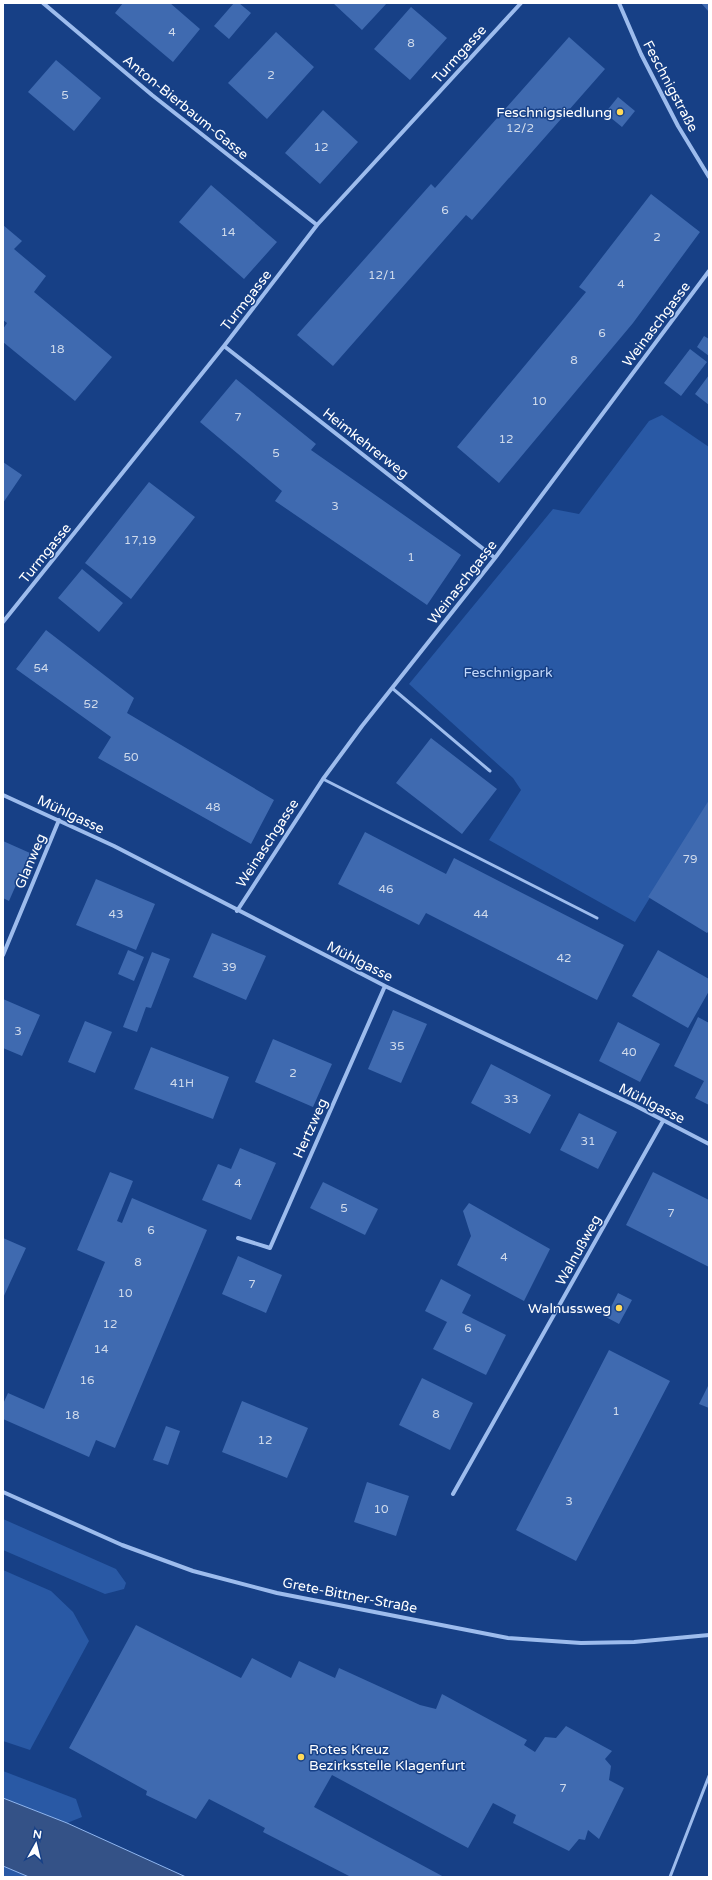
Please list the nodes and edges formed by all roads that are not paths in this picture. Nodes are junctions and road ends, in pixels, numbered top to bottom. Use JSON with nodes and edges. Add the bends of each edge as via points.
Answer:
{"nodes":[{"id":1,"x":43,"y":3,"type":"edge"},
{"id":2,"x":520,"y":3,"type":"edge"},
{"id":3,"x":619,"y":3,"type":"edge"},
{"id":4,"x":709,"y":177,"type":"edge"},
{"id":5,"x":318,"y":225,"type":"junction"},
{"id":6,"x":709,"y":271,"type":"edge"},
{"id":7,"x":224,"y":346,"type":"junction"},
{"id":8,"x":496,"y":558,"type":"junction"},
{"id":9,"x":3,"y":622,"type":"edge"},
{"id":10,"x":392,"y":688,"type":"junction"},
{"id":11,"x":490,"y":771,"type":"dead end"},
{"id":12,"x":323,"y":779,"type":"junction"},
{"id":13,"x":3,"y":795,"type":"edge"},
{"id":14,"x":59,"y":820,"type":"junction"},
{"id":15,"x":237,"y":910,"type":"junction"},
{"id":16,"x":597,"y":918,"type":"dead end"},
{"id":17,"x":3,"y":955,"type":"edge"},
{"id":18,"x":385,"y":986,"type":"junction"},
{"id":19,"x":663,"y":1121,"type":"junction"},
{"id":20,"x":709,"y":1144,"type":"edge"},
{"id":21,"x":238,"y":1238,"type":"dead end"},
{"id":22,"x":3,"y":1492,"type":"edge"},
{"id":23,"x":453,"y":1494,"type":"dead end"},
{"id":24,"x":709,"y":1635,"type":"edge"},
{"id":25,"x":709,"y":1776,"type":"edge"},
{"id":26,"x":670,"y":1877,"type":"edge"}],
"edges":[{"from":1,"to":5,"type":"street","name":"Anton-Bierbaum-Gasse","via":[[152,95]]},
{"from":2,"to":5,"type":"street","name":"Turmgasse"},
{"from":3,"to":4,"type":"street","name":"Feschnigstraße","via":[[640,54],[678,126]]},
{"from":5,"to":7,"type":"street","name":"Turmgasse"},
{"from":6,"to":8,"type":"street","name":"Weinaschgasse"},
{"from":7,"to":8,"type":"street","name":"Heimkehrerweg"},
{"from":7,"to":9,"type":"street","name":"Turmgasse"},
{"from":8,"to":10,"type":"street","name":"Weinaschgasse"},
{"from":10,"to":11,"type":"lane"},
{"from":10,"to":12,"type":"street","name":"Weinaschgasse"},
{"from":12,"to":15,"type":"street","name":"Weinaschgasse"},
{"from":12,"to":16,"type":"lane"},
{"from":13,"to":14,"type":"street","name":"Mühlgasse"},
{"from":14,"to":15,"type":"street","name":"Mühlgasse"},
{"from":14,"to":17,"type":"street","name":"Glanweg"},
{"from":15,"to":18,"type":"street","name":"Mühlgasse"},
{"from":18,"to":19,"type":"street","name":"Mühlgasse"},
{"from":18,"to":21,"type":"street","name":"Hertzweg","via":[[270,1248]]},
{"from":19,"to":20,"type":"street","name":"Mühlgasse"},
{"from":19,"to":23,"type":"street","name":"Walnußweg"},
{"from":22,"to":24,"type":"street","name":"Grete-Bittner-Straße","via":[[122,1545],[193,1571],[278,1593],[508,1638],[580,1643],[634,1642]]},
{"from":25,"to":26,"type":"lane"}]}
